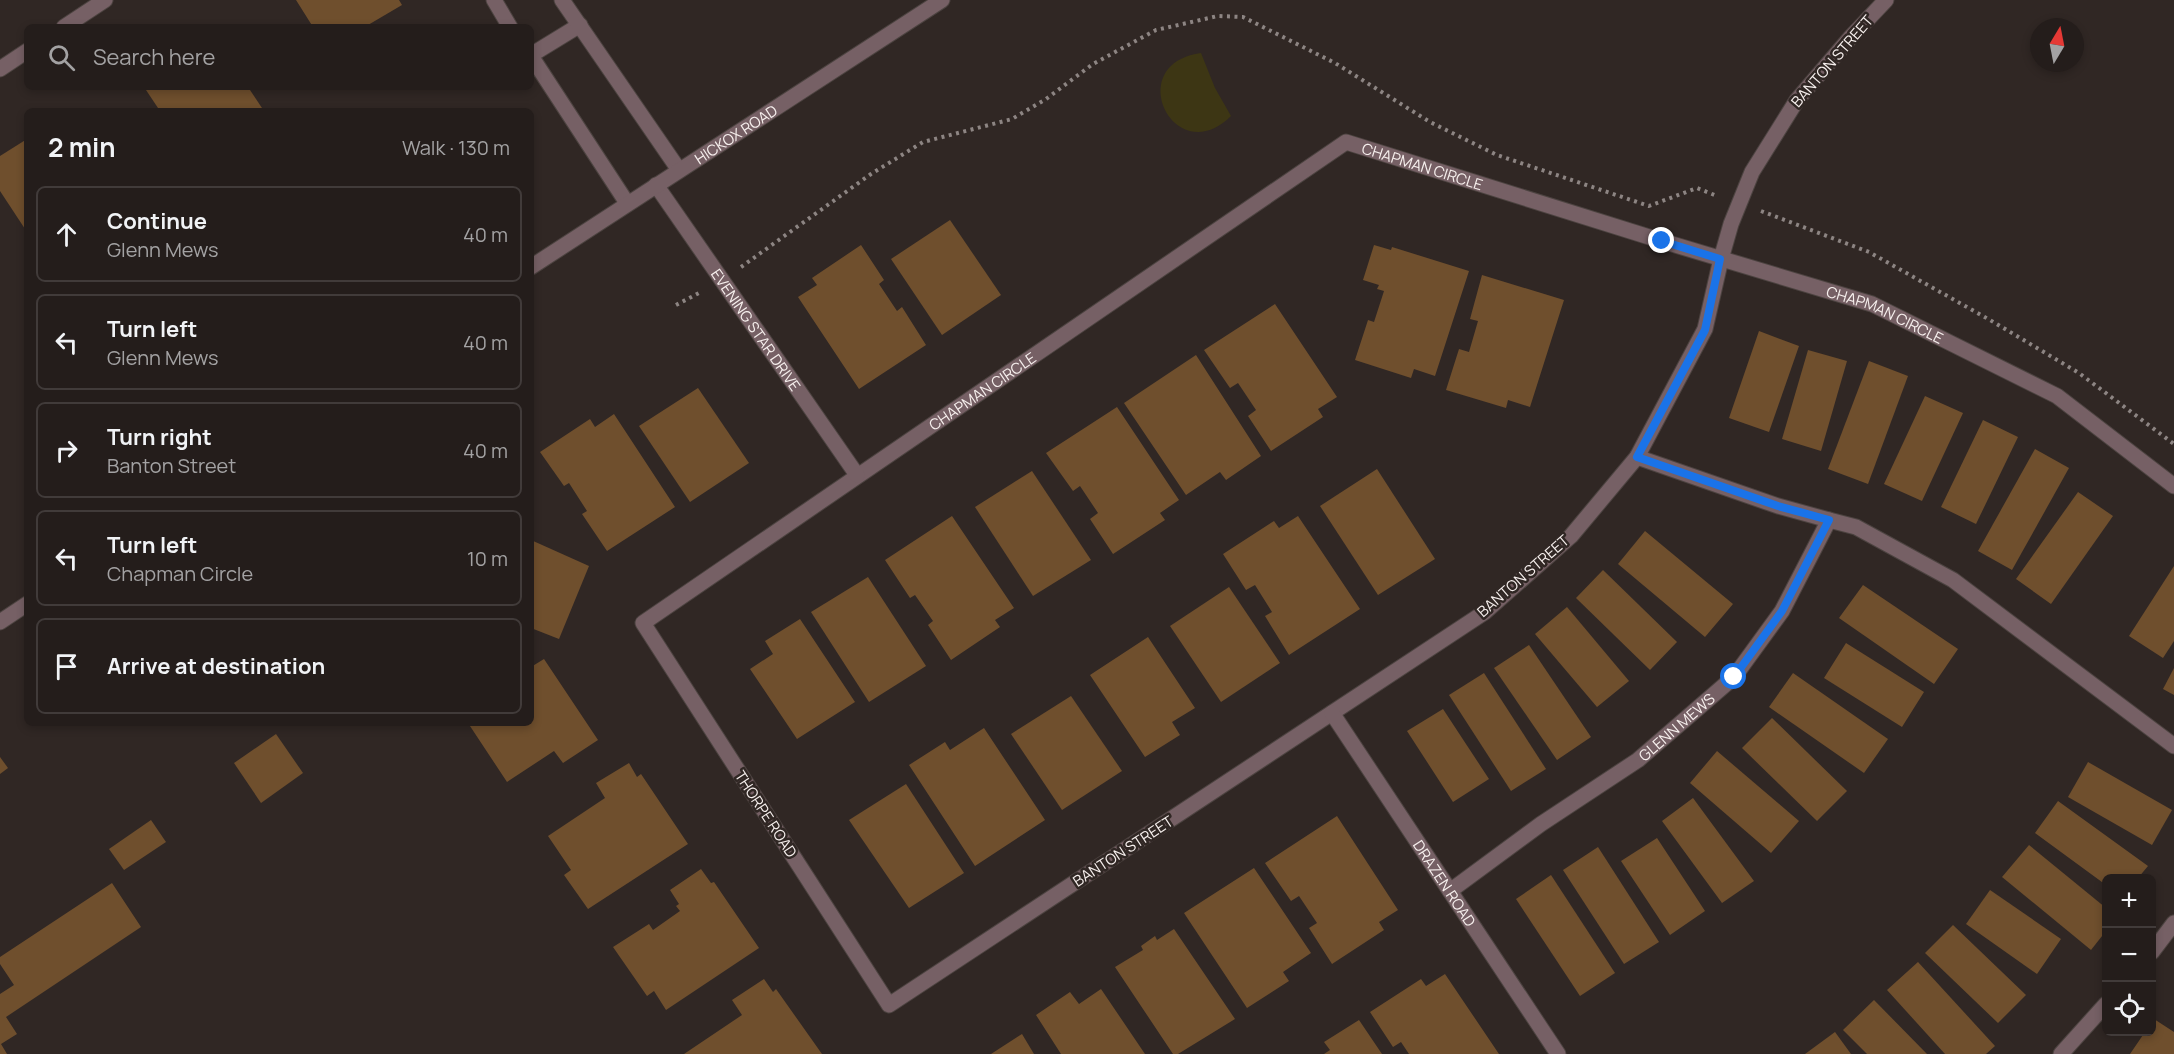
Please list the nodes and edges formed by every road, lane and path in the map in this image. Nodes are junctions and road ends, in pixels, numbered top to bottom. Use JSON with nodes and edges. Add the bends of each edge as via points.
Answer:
{"nodes":[{"id":1,"x":105,"y":0,"type":"edge"},
{"id":2,"x":494,"y":0,"type":"edge"},
{"id":3,"x":562,"y":0,"type":"edge"},
{"id":4,"x":942,"y":0,"type":"edge"},
{"id":5,"x":1886,"y":0,"type":"edge"},
{"id":6,"x":69,"y":24,"type":"edge"},
{"id":7,"x":508,"y":24,"type":"edge"},
{"id":8,"x":580,"y":26,"type":"junction"},
{"id":9,"x":24,"y":53,"type":"edge"},
{"id":10,"x":534,"y":54,"type":"edge"},
{"id":11,"x":534,"y":61,"type":"edge"},
{"id":12,"x":0,"y":69,"type":"edge"},
{"id":13,"x":679,"y":170,"type":"junction"},
{"id":14,"x":656,"y":185,"type":"junction"},
{"id":15,"x":627,"y":203,"type":"junction"},
{"id":16,"x":1720,"y":259,"type":"junction"},
{"id":17,"x":534,"y":265,"type":"edge"},
{"id":18,"x":1637,"y":457,"type":"junction"},
{"id":19,"x":857,"y":475,"type":"junction"},
{"id":20,"x":2174,"y":486,"type":"edge"},
{"id":21,"x":1829,"y":520,"type":"junction"},
{"id":22,"x":24,"y":606,"type":"edge"},
{"id":23,"x":0,"y":622,"type":"edge"},
{"id":24,"x":643,"y":623,"type":"joint"},
{"id":25,"x":1332,"y":713,"type":"junction"},
{"id":26,"x":2174,"y":746,"type":"edge"},
{"id":27,"x":1450,"y":891,"type":"junction"},
{"id":28,"x":2174,"y":923,"type":"edge"},
{"id":29,"x":2156,"y":946,"type":"edge"},
{"id":30,"x":889,"y":1005,"type":"joint"},
{"id":31,"x":2102,"y":1008,"type":"edge"},
{"id":32,"x":1558,"y":1054,"type":"edge"},
{"id":33,"x":2061,"y":1054,"type":"edge"}],
"edges":[{"from":1,"to":6,"type":"street"},
{"from":2,"to":7,"type":"street"},
{"from":3,"to":8,"type":"street"},
{"from":4,"to":13,"type":"street","name":"HICKOX ROAD"},
{"from":5,"to":16,"type":"street","name":"BANTON STREET","via":[[1797,100],[1752,172]]},
{"from":8,"to":10,"type":"street"},
{"from":8,"to":13,"type":"street"},
{"from":9,"to":12,"type":"street"},
{"from":11,"to":15,"type":"street"},
{"from":13,"to":14,"type":"street","name":"HICKOX ROAD"},
{"from":14,"to":15,"type":"street","name":"HICKOX ROAD"},
{"from":14,"to":19,"type":"street","name":"EVENING STAR DRIVE"},
{"from":15,"to":17,"type":"street","name":"HICKOX ROAD"},
{"from":16,"to":18,"type":"street","name":"BANTON STREET","via":[[1705,330]]},
{"from":16,"to":19,"type":"street","name":"CHAPMAN CIRCLE","via":[[1346,142]]},
{"from":16,"to":20,"type":"street","name":"CHAPMAN CIRCLE","via":[[1872,304],[2047,390]]},
{"from":18,"to":21,"type":"street"},
{"from":18,"to":25,"type":"street","name":"BANTON STREET","via":[[1571,536],[1485,612]]},
{"from":19,"to":24,"type":"street","name":"CHAPMAN CIRCLE"},
{"from":21,"to":26,"type":"street","via":[[1856,527],[1953,580]]},
{"from":21,"to":27,"type":"street","name":"GLENN MEWS","via":[[1782,611],[1734,677],[1638,760]]},
{"from":22,"to":23,"type":"street"},
{"from":24,"to":30,"type":"street","name":"THORPE ROAD"},
{"from":25,"to":27,"type":"street","name":"DRAZEN ROAD"},
{"from":25,"to":30,"type":"street","name":"BANTON STREET"},
{"from":27,"to":32,"type":"street","name":"DRAZEN ROAD"},
{"from":28,"to":29,"type":"street"},
{"from":31,"to":33,"type":"street"}]}
